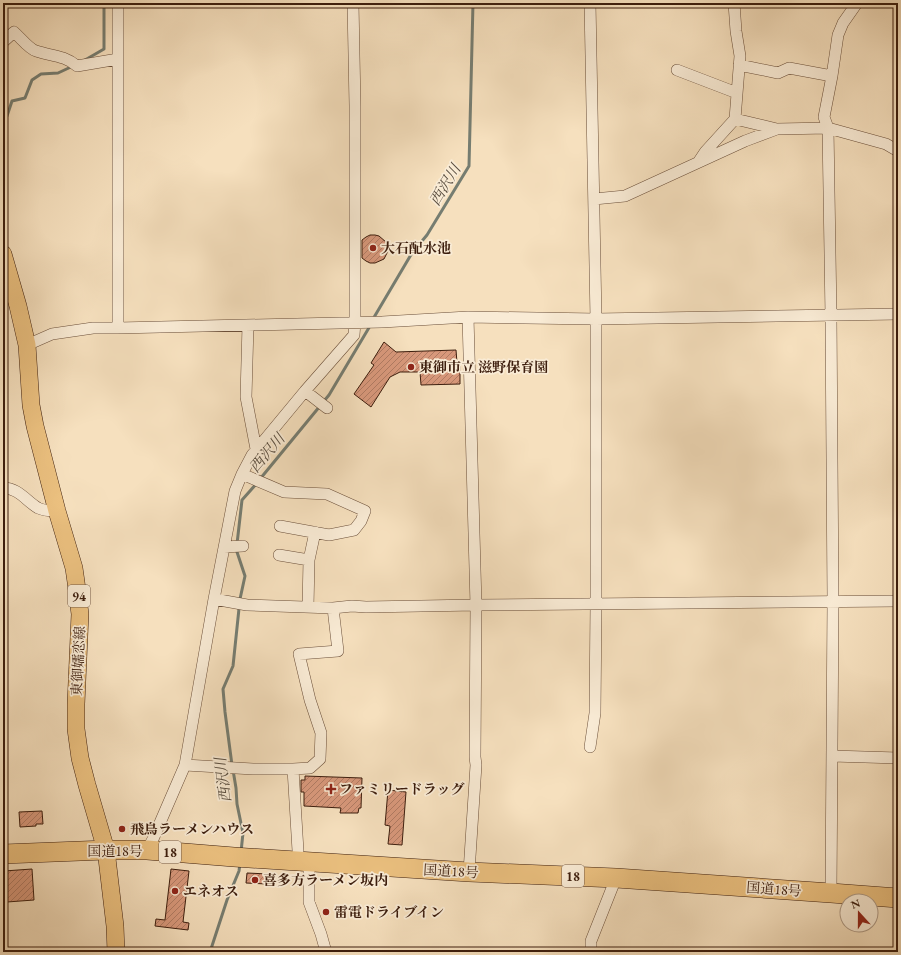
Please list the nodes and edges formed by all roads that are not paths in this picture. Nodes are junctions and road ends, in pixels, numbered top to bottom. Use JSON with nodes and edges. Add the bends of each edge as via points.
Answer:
{"nodes":[{"id":1,"x":118,"y":3,"type":"edge"},
{"id":2,"x":353,"y":3,"type":"edge"},
{"id":3,"x":590,"y":3,"type":"edge"},
{"id":4,"x":734,"y":3,"type":"edge"},
{"id":5,"x":857,"y":3,"type":"edge"},
{"id":6,"x":3,"y":42,"type":"edge"},
{"id":7,"x":118,"y":59,"type":"junction"},
{"id":8,"x":739,"y":65,"type":"junction"},
{"id":9,"x":676,"y":70,"type":"dead end"},
{"id":10,"x":832,"y":76,"type":"junction"},
{"id":11,"x":737,"y":93,"type":"junction"},
{"id":12,"x":735,"y":119,"type":"junction"},
{"id":13,"x":828,"y":128,"type":"junction"},
{"id":14,"x":777,"y":129,"type":"junction"},
{"id":15,"x":897,"y":149,"type":"edge"},
{"id":16,"x":699,"y":162,"type":"junction"},
{"id":17,"x":594,"y":199,"type":"junction"},
{"id":18,"x":3,"y":254,"type":"edge"},
{"id":19,"x":898,"y":314,"type":"edge"},
{"id":20,"x":831,"y":316,"type":"junction"},
{"id":21,"x":468,"y":317,"type":"junction"},
{"id":22,"x":596,"y":319,"type":"junction"},
{"id":23,"x":360,"y":322,"type":"junction"},
{"id":24,"x":248,"y":325,"type":"junction"},
{"id":25,"x":118,"y":328,"type":"junction"},
{"id":26,"x":27,"y":345,"type":"junction"},
{"id":27,"x":305,"y":391,"type":"junction"},
{"id":28,"x":327,"y":408,"type":"dead end"},
{"id":29,"x":256,"y":449,"type":"junction"},
{"id":30,"x":242,"y":474,"type":"junction"},
{"id":31,"x":3,"y":488,"type":"edge"},
{"id":32,"x":57,"y":511,"type":"junction"},
{"id":33,"x":280,"y":526,"type":"dead end"},
{"id":34,"x":315,"y":532,"type":"junction"},
{"id":35,"x":227,"y":546,"type":"junction"},
{"id":36,"x":243,"y":546,"type":"dead end"},
{"id":37,"x":279,"y":555,"type":"dead end"},
{"id":38,"x":310,"y":560,"type":"junction"},
{"id":39,"x":214,"y":599,"type":"junction"},
{"id":40,"x":833,"y":601,"type":"junction"},
{"id":41,"x":898,"y":601,"type":"edge"},
{"id":42,"x":596,"y":604,"type":"junction"},
{"id":43,"x":476,"y":605,"type":"junction"},
{"id":44,"x":308,"y":607,"type":"junction"},
{"id":45,"x":334,"y":608,"type":"junction"},
{"id":46,"x":590,"y":747,"type":"dead end"},
{"id":47,"x":832,"y":756,"type":"junction"},
{"id":48,"x":898,"y":758,"type":"edge"},
{"id":49,"x":185,"y":765,"type":"junction"},
{"id":50,"x":293,"y":769,"type":"junction"},
{"id":51,"x":106,"y":850,"type":"junction"},
{"id":52,"x":147,"y":850,"type":"junction"},
{"id":53,"x":3,"y":854,"type":"edge"},
{"id":54,"x":304,"y":856,"type":"junction"},
{"id":55,"x":470,"y":872,"type":"junction"},
{"id":56,"x":616,"y":878,"type":"junction"},
{"id":57,"x":831,"y":893,"type":"junction"},
{"id":58,"x":898,"y":898,"type":"edge"},
{"id":59,"x":116,"y":952,"type":"edge"},
{"id":60,"x":326,"y":952,"type":"edge"},
{"id":61,"x":591,"y":952,"type":"edge"}],
"edges":[{"from":1,"to":7,"type":"street"},
{"from":2,"to":23,"type":"street"},
{"from":3,"to":17,"type":"street"},
{"from":4,"to":8,"type":"street"},
{"from":5,"to":10,"type":"street","via":[[838,35]]},
{"from":6,"to":7,"type":"street","via":[[14,32],[34,51],[55,55],[77,66]]},
{"from":7,"to":25,"type":"street"},
{"from":8,"to":10,"type":"street","via":[[778,73],[789,68]]},
{"from":8,"to":11,"type":"street"},
{"from":9,"to":11,"type":"street"},
{"from":10,"to":13,"type":"street","via":[[824,117]]},
{"from":11,"to":12,"type":"street"},
{"from":12,"to":14,"type":"street"},
{"from":12,"to":16,"type":"street"},
{"from":13,"to":14,"type":"street"},
{"from":13,"to":15,"type":"street"},
{"from":13,"to":20,"type":"street"},
{"from":14,"to":16,"type":"street"},
{"from":16,"to":17,"type":"street","via":[[625,196]]},
{"from":17,"to":22,"type":"street"},
{"from":18,"to":26,"type":"main road","name":"東御嬬恋線","number":"94"},
{"from":19,"to":20,"type":"street"},
{"from":20,"to":22,"type":"street"},
{"from":20,"to":40,"type":"street"},
{"from":21,"to":22,"type":"street"},
{"from":21,"to":23,"type":"street"},
{"from":21,"to":43,"type":"street"},
{"from":22,"to":42,"type":"street"},
{"from":23,"to":24,"type":"street"},
{"from":23,"to":27,"type":"street","via":[[354,335]]},
{"from":24,"to":25,"type":"street"},
{"from":24,"to":29,"type":"street","via":[[246,397]]},
{"from":25,"to":26,"type":"street","via":[[93,328],[52,334]]},
{"from":26,"to":32,"type":"main road","name":"東御嬬恋線","number":"94","via":[[31,405]]},
{"from":27,"to":28,"type":"street"},
{"from":27,"to":29,"type":"street"},
{"from":29,"to":30,"type":"street"},
{"from":30,"to":34,"type":"street","via":[[284,492],[327,494],[364,510],[361,521],[354,530],[329,535]]},
{"from":30,"to":35,"type":"street","via":[[235,491]]},
{"from":31,"to":32,"type":"street","via":[[17,491],[43,510]]},
{"from":32,"to":51,"type":"main road","name":"東御嬬恋線","number":"94","via":[[74,568],[80,614],[76,729],[80,758]]},
{"from":33,"to":34,"type":"street"},
{"from":34,"to":38,"type":"street"},
{"from":35,"to":36,"type":"street"},
{"from":35,"to":39,"type":"street"},
{"from":37,"to":38,"type":"street"},
{"from":38,"to":44,"type":"street"},
{"from":39,"to":44,"type":"street","via":[[246,605]]},
{"from":39,"to":49,"type":"street"},
{"from":40,"to":41,"type":"street"},
{"from":40,"to":42,"type":"street"},
{"from":40,"to":47,"type":"street"},
{"from":42,"to":43,"type":"street"},
{"from":42,"to":46,"type":"street","via":[[595,713]]},
{"from":43,"to":45,"type":"street"},
{"from":43,"to":55,"type":"street","via":[[476,765]]},
{"from":44,"to":45,"type":"street"},
{"from":45,"to":50,"type":"street","via":[[338,651],[299,654],[321,733],[320,759],[310,768]]},
{"from":47,"to":48,"type":"street"},
{"from":47,"to":57,"type":"street"},
{"from":49,"to":50,"type":"street"},
{"from":49,"to":52,"type":"street"},
{"from":50,"to":54,"type":"street"},
{"from":51,"to":52,"type":"highway","name":"国道18号","number":"18"},
{"from":51,"to":53,"type":"highway","name":"国道18号","number":"18"},
{"from":51,"to":59,"type":"main road","name":"東御嬬恋線","number":"94"},
{"from":52,"to":54,"type":"highway","name":"国道18号","number":"18"},
{"from":54,"to":55,"type":"highway","name":"国道18号","number":"18"},
{"from":54,"to":60,"type":"street","via":[[309,902],[322,934]]},
{"from":55,"to":56,"type":"highway","name":"国道18号","number":"18"},
{"from":56,"to":57,"type":"highway","name":"国道18号","number":"18"},
{"from":56,"to":61,"type":"street","via":[[591,941]]},
{"from":57,"to":58,"type":"highway","name":"国道18号","number":"18"}]}
